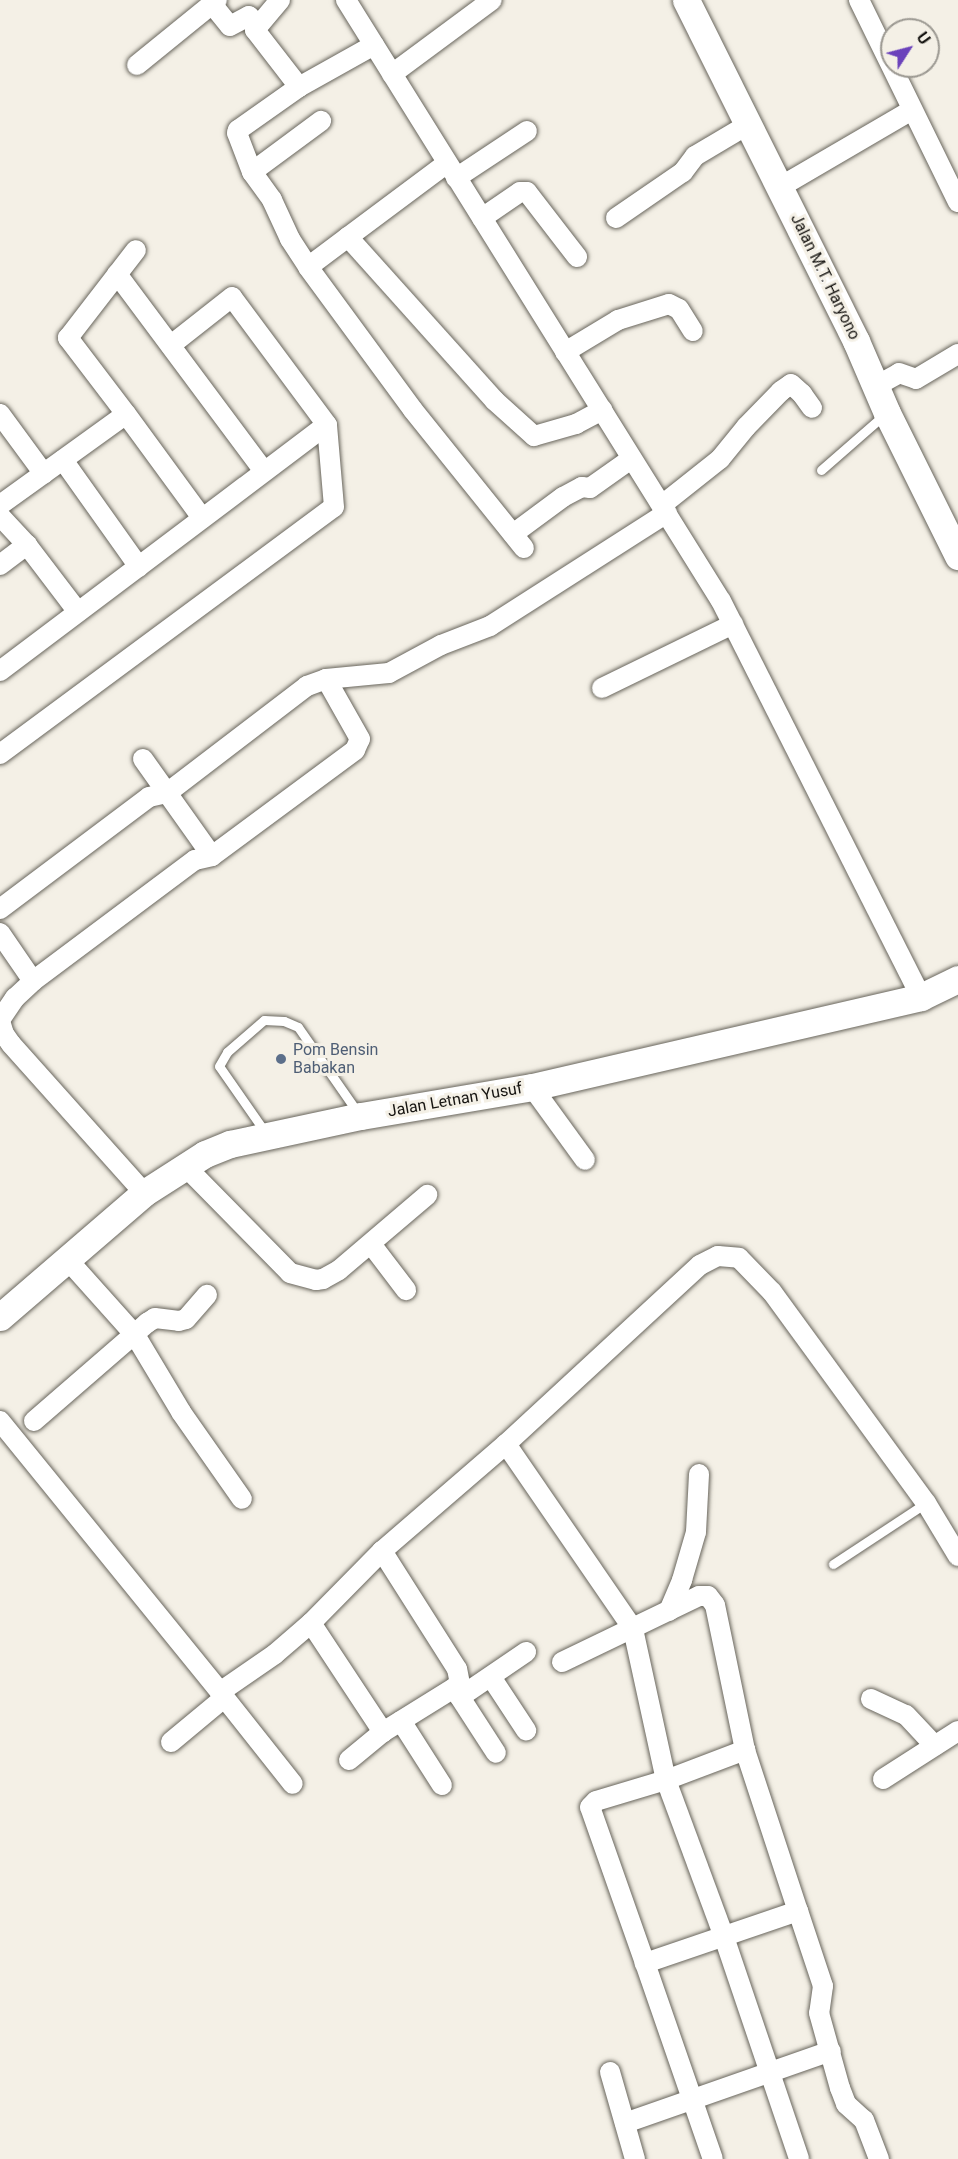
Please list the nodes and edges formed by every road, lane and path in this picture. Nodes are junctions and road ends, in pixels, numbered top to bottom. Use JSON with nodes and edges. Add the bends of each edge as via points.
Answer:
{"nodes":[{"id":1,"x":280,"y":0,"type":"edge"},
{"id":2,"x":346,"y":0,"type":"edge"},
{"id":3,"x":492,"y":0,"type":"edge"},
{"id":4,"x":686,"y":0,"type":"edge"},
{"id":5,"x":859,"y":0,"type":"edge"},
{"id":6,"x":214,"y":2,"type":"edge"},
{"id":7,"x":256,"y":25,"type":"junction"},
{"id":8,"x":374,"y":45,"type":"junction"},
{"id":9,"x":137,"y":65,"type":"dead end"},
{"id":10,"x":392,"y":74,"type":"junction"},
{"id":11,"x":299,"y":87,"type":"junction"},
{"id":12,"x":912,"y":110,"type":"junction"},
{"id":13,"x":321,"y":122,"type":"dead end"},
{"id":14,"x":749,"y":124,"type":"junction"},
{"id":15,"x":527,"y":131,"type":"dead end"},
{"id":16,"x":451,"y":171,"type":"junction"},
{"id":17,"x":252,"y":172,"type":"junction"},
{"id":18,"x":780,"y":187,"type":"junction"},
{"id":19,"x":958,"y":202,"type":"edge"},
{"id":20,"x":482,"y":218,"type":"junction"},
{"id":21,"x":616,"y":218,"type":"dead end"},
{"id":22,"x":348,"y":237,"type":"junction"},
{"id":23,"x":136,"y":250,"type":"dead end"},
{"id":24,"x":578,"y":257,"type":"dead end"},
{"id":25,"x":308,"y":267,"type":"junction"},
{"id":26,"x":117,"y":273,"type":"junction"},
{"id":27,"x":693,"y":331,"type":"dead end"},
{"id":28,"x":171,"y":345,"type":"junction"},
{"id":29,"x":565,"y":352,"type":"junction"},
{"id":30,"x":958,"y":354,"type":"edge"},
{"id":31,"x":876,"y":386,"type":"junction"},
{"id":32,"x":812,"y":408,"type":"dead end"},
{"id":33,"x":602,"y":410,"type":"junction"},
{"id":34,"x":887,"y":413,"type":"junction"},
{"id":35,"x":0,"y":414,"type":"edge"},
{"id":36,"x":126,"y":414,"type":"junction"},
{"id":37,"x":327,"y":425,"type":"junction"},
{"id":38,"x":631,"y":459,"type":"junction"},
{"id":39,"x":63,"y":460,"type":"junction"},
{"id":40,"x":821,"y":470,"type":"dead end"},
{"id":41,"x":264,"y":471,"type":"junction"},
{"id":42,"x":44,"y":474,"type":"junction"},
{"id":43,"x":0,"y":506,"type":"edge"},
{"id":44,"x":665,"y":509,"type":"junction"},
{"id":45,"x":0,"y":516,"type":"edge"},
{"id":46,"x":202,"y":518,"type":"junction"},
{"id":47,"x":27,"y":545,"type":"junction"},
{"id":48,"x":958,"y":556,"type":"edge"},
{"id":49,"x":0,"y":565,"type":"edge"},
{"id":50,"x":139,"y":567,"type":"junction"},
{"id":51,"x":78,"y":612,"type":"junction"},
{"id":52,"x":733,"y":624,"type":"junction"},
{"id":53,"x":0,"y":670,"type":"edge"},
{"id":54,"x":326,"y":679,"type":"junction"},
{"id":55,"x":602,"y":688,"type":"dead end"},
{"id":56,"x":0,"y":754,"type":"edge"},
{"id":57,"x":143,"y":759,"type":"dead end"},
{"id":58,"x":167,"y":793,"type":"junction"},
{"id":59,"x":212,"y":856,"type":"junction"},
{"id":60,"x":0,"y":909,"type":"edge"},
{"id":61,"x":0,"y":933,"type":"edge"},
{"id":62,"x":958,"y":979,"type":"edge"},
{"id":63,"x":33,"y":981,"type":"junction"},
{"id":64,"x":921,"y":997,"type":"junction"},
{"id":65,"x":0,"y":1021,"type":"edge"},
{"id":66,"x":532,"y":1087,"type":"junction"},
{"id":67,"x":361,"y":1116,"type":"junction"},
{"id":68,"x":268,"y":1136,"type":"junction"},
{"id":69,"x":585,"y":1160,"type":"dead end"},
{"id":70,"x":186,"y":1167,"type":"junction"},
{"id":71,"x":144,"y":1193,"type":"junction"},
{"id":72,"x":427,"y":1195,"type":"dead end"},
{"id":73,"x":371,"y":1244,"type":"junction"},
{"id":74,"x":67,"y":1259,"type":"junction"},
{"id":75,"x":406,"y":1290,"type":"dead end"},
{"id":76,"x":207,"y":1295,"type":"dead end"},
{"id":77,"x":0,"y":1317,"type":"edge"},
{"id":78,"x":135,"y":1335,"type":"junction"},
{"id":79,"x":0,"y":1421,"type":"edge"},
{"id":80,"x":34,"y":1421,"type":"dead end"},
{"id":81,"x":506,"y":1444,"type":"junction"},
{"id":82,"x":699,"y":1474,"type":"dead end"},
{"id":83,"x":242,"y":1499,"type":"dead end"},
{"id":84,"x":926,"y":1503,"type":"junction"},
{"id":85,"x":382,"y":1551,"type":"junction"},
{"id":86,"x":958,"y":1556,"type":"edge"},
{"id":87,"x":833,"y":1564,"type":"dead end"},
{"id":88,"x":669,"y":1611,"type":"junction"},
{"id":89,"x":311,"y":1623,"type":"junction"},
{"id":90,"x":633,"y":1629,"type":"junction"},
{"id":91,"x":526,"y":1652,"type":"dead end"},
{"id":92,"x":562,"y":1662,"type":"dead end"},
{"id":93,"x":491,"y":1677,"type":"junction"},
{"id":94,"x":457,"y":1693,"type":"junction"},
{"id":95,"x":222,"y":1695,"type":"junction"},
{"id":96,"x":871,"y":1699,"type":"dead end"},
{"id":97,"x":401,"y":1721,"type":"junction"},
{"id":98,"x":526,"y":1730,"type":"dead end"},
{"id":99,"x":958,"y":1731,"type":"edge"},
{"id":100,"x":383,"y":1732,"type":"junction"},
{"id":101,"x":171,"y":1742,"type":"dead end"},
{"id":102,"x":935,"y":1746,"type":"junction"},
{"id":103,"x":746,"y":1750,"type":"junction"},
{"id":104,"x":496,"y":1753,"type":"dead end"},
{"id":105,"x":348,"y":1760,"type":"dead end"},
{"id":106,"x":883,"y":1779,"type":"dead end"},
{"id":107,"x":666,"y":1780,"type":"junction"},
{"id":108,"x":293,"y":1784,"type":"dead end"},
{"id":109,"x":442,"y":1785,"type":"dead end"},
{"id":110,"x":798,"y":1911,"type":"junction"},
{"id":111,"x":724,"y":1937,"type":"junction"},
{"id":112,"x":645,"y":1963,"type":"junction"},
{"id":113,"x":831,"y":2051,"type":"junction"},
{"id":114,"x":610,"y":2072,"type":"dead end"},
{"id":115,"x":770,"y":2072,"type":"junction"},
{"id":116,"x":694,"y":2098,"type":"junction"},
{"id":117,"x":626,"y":2123,"type":"junction"},
{"id":118,"x":635,"y":2159,"type":"edge"},
{"id":119,"x":713,"y":2159,"type":"edge"},
{"id":120,"x":800,"y":2159,"type":"edge"},
{"id":121,"x":879,"y":2159,"type":"edge"}],
"edges":[{"from":1,"to":7,"type":"street"},
{"from":2,"to":8,"type":"street"},
{"from":3,"to":10,"type":"street"},
{"from":4,"to":14,"type":"street","name":"Jalan M.T. Haryono"},
{"from":5,"to":12,"type":"street"},
{"from":6,"to":7,"type":"street","via":[[230,26],[249,16]]},
{"from":6,"to":9,"type":"street"},
{"from":7,"to":11,"type":"street","via":[[256,33]]},
{"from":8,"to":10,"type":"street"},
{"from":8,"to":11,"type":"street"},
{"from":10,"to":16,"type":"street"},
{"from":11,"to":17,"type":"street","via":[[238,130]]},
{"from":12,"to":18,"type":"street"},
{"from":12,"to":19,"type":"street"},
{"from":13,"to":17,"type":"street"},
{"from":14,"to":18,"type":"street","name":"Jalan M.T. Haryono"},
{"from":14,"to":21,"type":"street","via":[[695,156],[683,172]]},
{"from":15,"to":16,"type":"street"},
{"from":16,"to":20,"type":"street"},
{"from":16,"to":22,"type":"street"},
{"from":17,"to":25,"type":"street","via":[[272,200]]},
{"from":18,"to":31,"type":"street","name":"Jalan M.T. Haryono"},
{"from":20,"to":24,"type":"street","via":[[519,192],[527,192]]},
{"from":20,"to":29,"type":"street"},
{"from":22,"to":25,"type":"street"},
{"from":22,"to":33,"type":"street","via":[[463,367],[526,431],[541,435],[576,424]]},
{"from":23,"to":26,"type":"street"},
{"from":25,"to":38,"type":"street","via":[[413,410],[518,541],[563,497],[582,487],[590,488]]},
{"from":26,"to":28,"type":"street"},
{"from":26,"to":36,"type":"street","via":[[68,338]]},
{"from":27,"to":29,"type":"street","via":[[679,309],[669,304],[618,320]]},
{"from":28,"to":37,"type":"street","via":[[232,297]]},
{"from":28,"to":41,"type":"street"},
{"from":29,"to":33,"type":"street"},
{"from":30,"to":31,"type":"street","via":[[916,379],[898,373]]},
{"from":31,"to":34,"type":"street","name":"Jalan M.T. Haryono"},
{"from":32,"to":44,"type":"street","via":[[790,384],[781,390],[720,459]]},
{"from":33,"to":38,"type":"street"},
{"from":34,"to":40,"type":"lane"},
{"from":34,"to":48,"type":"street","name":"Jalan M.T. Haryono"},
{"from":35,"to":42,"type":"street"},
{"from":36,"to":39,"type":"street"},
{"from":36,"to":46,"type":"street"},
{"from":37,"to":41,"type":"street"},
{"from":37,"to":56,"type":"street","via":[[334,507]]},
{"from":38,"to":44,"type":"street"},
{"from":39,"to":42,"type":"street"},
{"from":39,"to":50,"type":"street"},
{"from":41,"to":46,"type":"street"},
{"from":42,"to":43,"type":"street"},
{"from":44,"to":52,"type":"street"},
{"from":44,"to":54,"type":"street","via":[[490,626],[441,645],[388,673]]},
{"from":45,"to":47,"type":"street"},
{"from":46,"to":50,"type":"street"},
{"from":47,"to":49,"type":"street"},
{"from":47,"to":51,"type":"street"},
{"from":50,"to":51,"type":"street"},
{"from":51,"to":53,"type":"street"},
{"from":52,"to":55,"type":"street"},
{"from":52,"to":64,"type":"street"},
{"from":54,"to":58,"type":"street","via":[[301,690]]},
{"from":54,"to":59,"type":"street","via":[[360,742]]},
{"from":57,"to":58,"type":"street"},
{"from":58,"to":59,"type":"street"},
{"from":58,"to":60,"type":"street","via":[[149,797]]},
{"from":59,"to":63,"type":"street","via":[[195,860]]},
{"from":61,"to":63,"type":"street"},
{"from":62,"to":64,"type":"street","name":"Jalan Letnan Yusuf"},
{"from":63,"to":65,"type":"street","via":[[15,998]]},
{"from":64,"to":66,"type":"street","name":"Jalan Letnan Yusuf"},
{"from":65,"to":71,"type":"street","via":[[11,1044]]},
{"from":66,"to":67,"type":"street","name":"Jalan Letnan Yusuf"},
{"from":66,"to":69,"type":"street"},
{"from":67,"to":68,"type":"street","name":"Jalan Letnan Yusuf"},
{"from":67,"to":68,"type":"lane","via":[[298,1027],[284,1021],[264,1020],[227,1052],[219,1066]]},
{"from":68,"to":70,"type":"street","name":"Jalan Letnan Yusuf","via":[[230,1144]]},
{"from":70,"to":71,"type":"street","name":"Jalan Letnan Yusuf"},
{"from":70,"to":73,"type":"street","via":[[290,1273],[323,1279]]},
{"from":71,"to":74,"type":"street","name":"Jalan Letnan Yusuf"},
{"from":72,"to":73,"type":"street"},
{"from":73,"to":75,"type":"street"},
{"from":74,"to":77,"type":"street","name":"Jalan Letnan Yusuf"},
{"from":74,"to":78,"type":"street"},
{"from":76,"to":78,"type":"street","via":[[186,1319],[155,1318]]},
{"from":78,"to":80,"type":"street"},
{"from":78,"to":83,"type":"street","via":[[181,1412]]},
{"from":79,"to":95,"type":"street"},
{"from":81,"to":84,"type":"street","via":[[700,1265],[718,1256],[739,1258],[772,1292]]},
{"from":81,"to":85,"type":"street"},
{"from":81,"to":90,"type":"street"},
{"from":82,"to":88,"type":"street","via":[[696,1532]]},
{"from":84,"to":86,"type":"street"},
{"from":84,"to":87,"type":"lane"},
{"from":85,"to":89,"type":"street"},
{"from":85,"to":94,"type":"street","via":[[457,1669]]},
{"from":88,"to":90,"type":"street"},
{"from":88,"to":103,"type":"street","via":[[699,1596],[712,1599]]},
{"from":89,"to":95,"type":"street"},
{"from":89,"to":100,"type":"street"},
{"from":90,"to":92,"type":"street"},
{"from":90,"to":107,"type":"street"},
{"from":91,"to":93,"type":"street"},
{"from":93,"to":94,"type":"street"},
{"from":93,"to":98,"type":"street"},
{"from":94,"to":97,"type":"street"},
{"from":94,"to":104,"type":"street"},
{"from":95,"to":101,"type":"street"},
{"from":95,"to":108,"type":"street"},
{"from":96,"to":102,"type":"street","via":[[906,1715]]},
{"from":97,"to":100,"type":"street"},
{"from":97,"to":109,"type":"street"},
{"from":99,"to":102,"type":"street"},
{"from":100,"to":105,"type":"street"},
{"from":102,"to":106,"type":"street"},
{"from":103,"to":107,"type":"street"},
{"from":103,"to":110,"type":"street"},
{"from":107,"to":111,"type":"street"},
{"from":107,"to":112,"type":"street","via":[[596,1801],[591,1807]]},
{"from":110,"to":111,"type":"street"},
{"from":110,"to":113,"type":"street","via":[[823,1986],[819,2013]]},
{"from":111,"to":112,"type":"street"},
{"from":111,"to":115,"type":"street"},
{"from":112,"to":116,"type":"street"},
{"from":113,"to":115,"type":"street"},
{"from":113,"to":121,"type":"street","via":[[842,2096],[864,2120]]},
{"from":114,"to":117,"type":"street"},
{"from":115,"to":116,"type":"street"},
{"from":115,"to":120,"type":"street"},
{"from":116,"to":117,"type":"street"},
{"from":116,"to":119,"type":"street"},
{"from":117,"to":118,"type":"street"}]}
